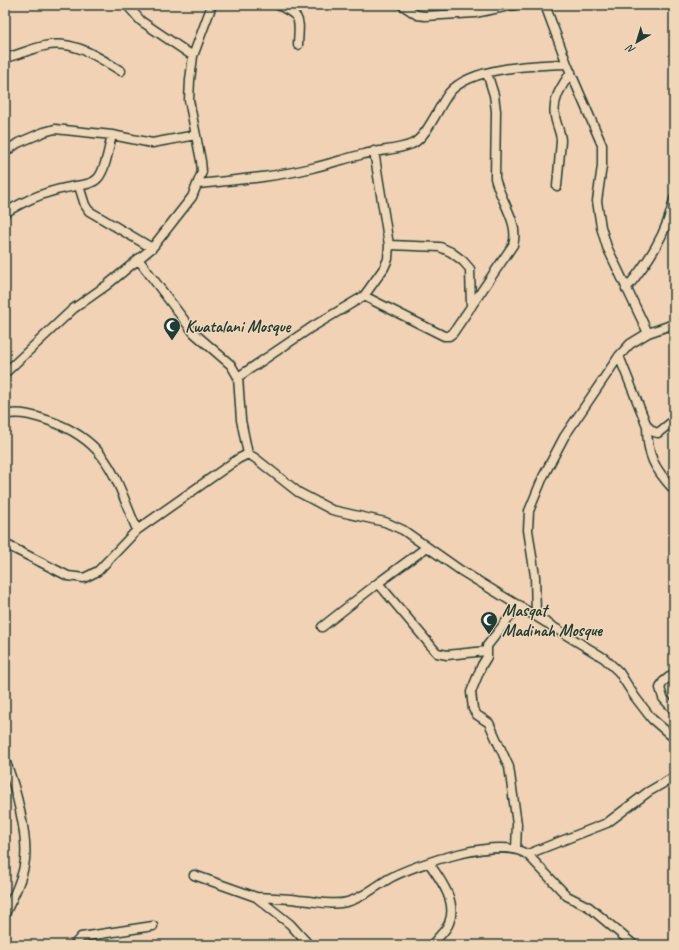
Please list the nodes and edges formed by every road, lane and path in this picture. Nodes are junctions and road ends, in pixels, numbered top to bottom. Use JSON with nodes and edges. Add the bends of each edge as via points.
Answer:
{"nodes":[{"id":1,"x":126,"y":5,"type":"edge"},
{"id":2,"x":212,"y":5,"type":"edge"},
{"id":3,"x":278,"y":5,"type":"edge"},
{"id":4,"x":402,"y":5,"type":"edge"},
{"id":5,"x":515,"y":5,"type":"edge"},
{"id":6,"x":545,"y":5,"type":"edge"},
{"id":7,"x":298,"y":45,"type":"dead end"},
{"id":8,"x":193,"y":56,"type":"junction"},
{"id":9,"x":5,"y":58,"type":"edge"},
{"id":10,"x":567,"y":64,"type":"junction"},
{"id":11,"x":122,"y":71,"type":"dead end"},
{"id":12,"x":571,"y":72,"type":"junction"},
{"id":13,"x":487,"y":73,"type":"junction"},
{"id":14,"x":112,"y":134,"type":"junction"},
{"id":15,"x":196,"y":135,"type":"junction"},
{"id":16,"x":374,"y":151,"type":"junction"},
{"id":17,"x":5,"y":152,"type":"edge"},
{"id":18,"x":198,"y":184,"type":"junction"},
{"id":19,"x":79,"y":186,"type":"junction"},
{"id":20,"x":557,"y":186,"type":"dead end"},
{"id":21,"x":674,"y":199,"type":"edge"},
{"id":22,"x":5,"y":213,"type":"edge"},
{"id":23,"x":389,"y":245,"type":"junction"},
{"id":24,"x":152,"y":248,"type":"junction"},
{"id":25,"x":138,"y":259,"type":"junction"},
{"id":26,"x":626,"y":289,"type":"junction"},
{"id":27,"x":364,"y":296,"type":"junction"},
{"id":28,"x":471,"y":307,"type":"junction"},
{"id":29,"x":674,"y":324,"type":"edge"},
{"id":30,"x":648,"y":333,"type":"junction"},
{"id":31,"x":619,"y":356,"type":"junction"},
{"id":32,"x":5,"y":373,"type":"edge"},
{"id":33,"x":238,"y":377,"type":"junction"},
{"id":34,"x":5,"y":415,"type":"edge"},
{"id":35,"x":674,"y":420,"type":"edge"},
{"id":36,"x":648,"y":426,"type":"junction"},
{"id":37,"x":248,"y":454,"type":"junction"},
{"id":38,"x":674,"y":490,"type":"edge"},
{"id":39,"x":137,"y":530,"type":"junction"},
{"id":40,"x":5,"y":544,"type":"edge"},
{"id":41,"x":428,"y":547,"type":"junction"},
{"id":42,"x":378,"y":583,"type":"junction"},
{"id":43,"x":518,"y":605,"type":"junction"},
{"id":44,"x":536,"y":615,"type":"junction"},
{"id":45,"x":322,"y":627,"type":"dead end"},
{"id":46,"x":486,"y":651,"type":"junction"},
{"id":47,"x":674,"y":673,"type":"edge"},
{"id":48,"x":674,"y":710,"type":"edge"},
{"id":49,"x":674,"y":738,"type":"edge"},
{"id":50,"x":5,"y":760,"type":"edge"},
{"id":51,"x":674,"y":777,"type":"edge"},
{"id":52,"x":516,"y":848,"type":"junction"},
{"id":53,"x":528,"y":854,"type":"junction"},
{"id":54,"x":429,"y":862,"type":"junction"},
{"id":55,"x":194,"y":875,"type":"dead end"},
{"id":56,"x":256,"y":897,"type":"junction"},
{"id":57,"x":5,"y":914,"type":"edge"},
{"id":58,"x":153,"y":926,"type":"dead end"},
{"id":59,"x":74,"y":945,"type":"edge"},
{"id":60,"x":309,"y":945,"type":"edge"},
{"id":61,"x":432,"y":945,"type":"edge"},
{"id":62,"x":634,"y":945,"type":"edge"}],
"edges":[{"from":1,"to":8,"type":"street","via":[[147,25]]},
{"from":2,"to":8,"type":"street"},
{"from":3,"to":7,"type":"street","via":[[297,17]]},
{"from":4,"to":5,"type":"street","via":[[417,15],[425,16],[475,13]]},
{"from":6,"to":10,"type":"street"},
{"from":8,"to":15,"type":"street","via":[[189,100]]},
{"from":9,"to":11,"type":"street","via":[[44,46],[60,44],[92,53]]},
{"from":10,"to":12,"type":"street"},
{"from":10,"to":13,"type":"street","via":[[531,65]]},
{"from":12,"to":20,"type":"street","via":[[555,99],[555,117],[561,134]]},
{"from":12,"to":26,"type":"street","via":[[602,146],[597,208],[607,247]]},
{"from":13,"to":16,"type":"street","via":[[456,86],[415,142]]},
{"from":13,"to":28,"type":"street","via":[[496,111],[495,178],[514,228],[515,238],[513,245]]},
{"from":14,"to":15,"type":"street","via":[[152,143]]},
{"from":14,"to":17,"type":"street","via":[[55,130],[18,143]]},
{"from":14,"to":19,"type":"street","via":[[98,178]]},
{"from":15,"to":18,"type":"street","via":[[202,172]]},
{"from":16,"to":18,"type":"street","via":[[284,174]]},
{"from":16,"to":23,"type":"street"},
{"from":18,"to":24,"type":"street","via":[[177,218]]},
{"from":19,"to":22,"type":"street","via":[[52,190]]},
{"from":19,"to":24,"type":"street","via":[[89,211]]},
{"from":21,"to":26,"type":"street","via":[[667,226],[658,243]]},
{"from":23,"to":27,"type":"street","via":[[384,268]]},
{"from":23,"to":28,"type":"street","via":[[440,247],[452,252],[470,269]]},
{"from":24,"to":25,"type":"street"},
{"from":25,"to":32,"type":"street","via":[[107,285],[72,309]]},
{"from":25,"to":33,"type":"street","via":[[194,333],[230,365]]},
{"from":26,"to":30,"type":"street"},
{"from":27,"to":28,"type":"street","via":[[444,336],[453,333]]},
{"from":27,"to":33,"type":"street"},
{"from":29,"to":30,"type":"street"},
{"from":30,"to":31,"type":"street","via":[[630,344]]},
{"from":31,"to":36,"type":"street"},
{"from":31,"to":44,"type":"street","via":[[564,437],[529,510],[528,530],[535,576]]},
{"from":33,"to":37,"type":"street"},
{"from":34,"to":39,"type":"street","via":[[22,413],[36,416],[78,434],[91,443],[108,464]]},
{"from":35,"to":36,"type":"street","via":[[658,433]]},
{"from":36,"to":38,"type":"street","via":[[648,445],[653,464]]},
{"from":37,"to":39,"type":"street"},
{"from":37,"to":41,"type":"street","via":[[298,492],[332,510],[385,522],[403,530]]},
{"from":39,"to":40,"type":"street","via":[[98,571],[84,578],[68,576]]},
{"from":41,"to":42,"type":"street"},
{"from":41,"to":43,"type":"street"},
{"from":42,"to":45,"type":"street"},
{"from":42,"to":46,"type":"street","via":[[437,653],[447,656]]},
{"from":43,"to":44,"type":"street"},
{"from":43,"to":46,"type":"street","via":[[492,637]]},
{"from":44,"to":49,"type":"street","via":[[604,658],[619,672],[652,719]]},
{"from":46,"to":52,"type":"street","via":[[487,657],[471,692],[473,709],[489,723],[509,767],[517,824]]},
{"from":47,"to":48,"type":"street","via":[[660,688],[663,698]]},
{"from":50,"to":57,"type":"street","via":[[15,787],[26,857],[19,882]]},
{"from":51,"to":53,"type":"street","via":[[648,792],[607,823]]},
{"from":52,"to":53,"type":"street"},
{"from":52,"to":54,"type":"street","via":[[485,849],[454,854]]},
{"from":53,"to":62,"type":"street","via":[[567,896],[589,907]]},
{"from":54,"to":56,"type":"street","via":[[391,878],[349,902],[331,904]]},
{"from":54,"to":61,"type":"street","via":[[448,895],[451,916],[447,927]]},
{"from":55,"to":56,"type":"street"},
{"from":56,"to":60,"type":"street","via":[[290,924]]},
{"from":58,"to":59,"type":"street","via":[[81,937]]}]}
